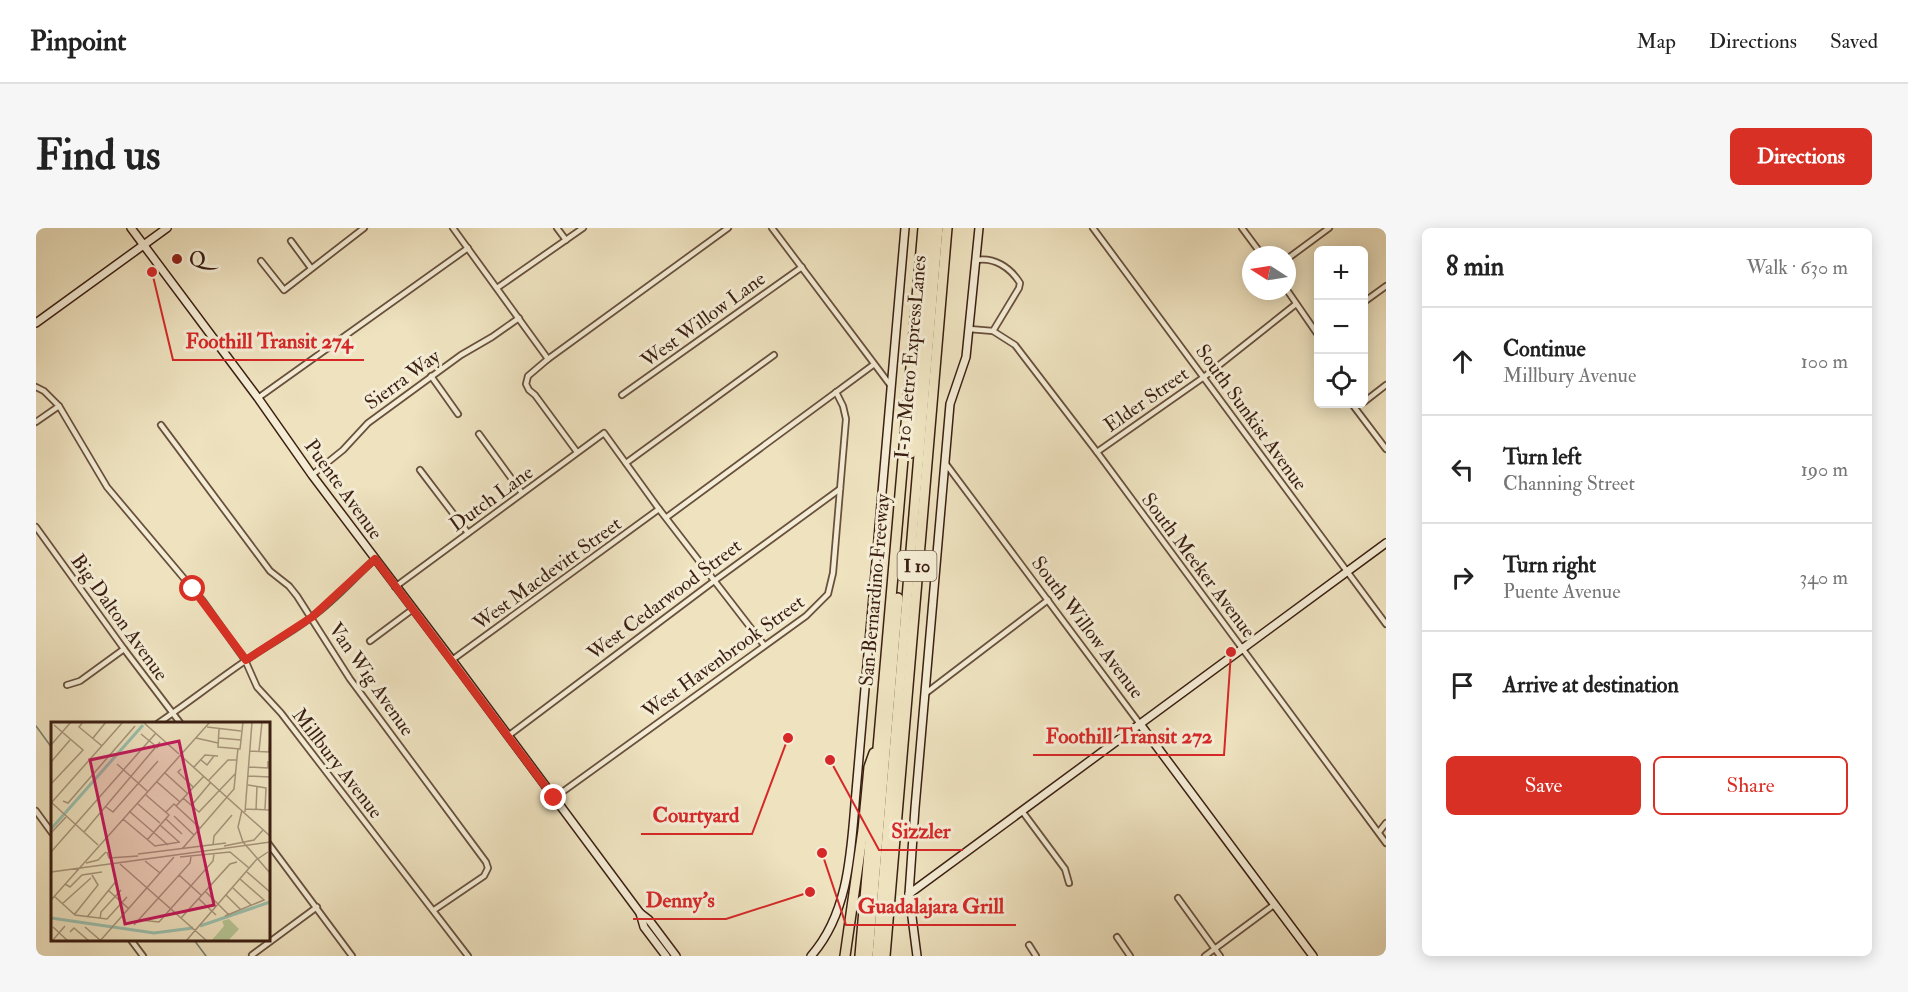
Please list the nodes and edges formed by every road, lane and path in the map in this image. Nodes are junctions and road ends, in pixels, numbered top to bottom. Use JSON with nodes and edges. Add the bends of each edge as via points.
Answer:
{"nodes":[{"id":1,"x":131,"y":228,"type":"edge"},
{"id":2,"x":166,"y":228,"type":"edge"},
{"id":3,"x":364,"y":228,"type":"edge"},
{"id":4,"x":453,"y":228,"type":"edge"},
{"id":5,"x":557,"y":228,"type":"edge"},
{"id":6,"x":583,"y":228,"type":"edge"},
{"id":7,"x":728,"y":228,"type":"edge"},
{"id":8,"x":772,"y":228,"type":"edge"},
{"id":9,"x":905,"y":228,"type":"edge"},
{"id":10,"x":923,"y":228,"type":"edge"},
{"id":11,"x":930,"y":228,"type":"edge"},
{"id":12,"x":938,"y":228,"type":"edge"},
{"id":13,"x":947,"y":228,"type":"edge"},
{"id":14,"x":978,"y":228,"type":"edge"},
{"id":15,"x":1093,"y":228,"type":"edge"},
{"id":16,"x":1242,"y":228,"type":"edge"},
{"id":17,"x":1329,"y":228,"type":"edge"},
{"id":18,"x":566,"y":240,"type":"junction"},
{"id":19,"x":291,"y":241,"type":"dead end"},
{"id":20,"x":143,"y":245,"type":"junction"},
{"id":21,"x":1255,"y":246,"type":"edge"},
{"id":22,"x":468,"y":248,"type":"junction"},
{"id":23,"x":1296,"y":252,"type":"edge"},
{"id":24,"x":976,"y":260,"type":"junction"},
{"id":25,"x":261,"y":261,"type":"dead end"},
{"id":26,"x":802,"y":267,"type":"junction"},
{"id":27,"x":312,"y":268,"type":"junction"},
{"id":28,"x":1386,"y":286,"type":"edge"},
{"id":29,"x":497,"y":288,"type":"junction"},
{"id":30,"x":1293,"y":300,"type":"edge"},
{"id":31,"x":1367,"y":300,"type":"edge"},
{"id":32,"x":1296,"y":304,"type":"junction"},
{"id":33,"x":519,"y":318,"type":"junction"},
{"id":34,"x":36,"y":323,"type":"edge"},
{"id":35,"x":969,"y":329,"type":"junction"},
{"id":36,"x":1314,"y":329,"type":"edge"},
{"id":37,"x":993,"y":332,"type":"junction"},
{"id":38,"x":774,"y":355,"type":"dead end"},
{"id":39,"x":548,"y":359,"type":"junction"},
{"id":40,"x":873,"y":365,"type":"junction"},
{"id":41,"x":431,"y":376,"type":"junction"},
{"id":42,"x":1204,"y":377,"type":"junction"},
{"id":43,"x":1386,"y":385,"type":"edge"},
{"id":44,"x":891,"y":386,"type":"junction"},
{"id":45,"x":36,"y":387,"type":"edge"},
{"id":46,"x":836,"y":392,"type":"junction"},
{"id":47,"x":622,"y":395,"type":"dead end"},
{"id":48,"x":258,"y":398,"type":"junction"},
{"id":49,"x":1368,"y":399,"type":"edge"},
{"id":50,"x":59,"y":406,"type":"junction"},
{"id":51,"x":1355,"y":408,"type":"edge"},
{"id":52,"x":459,"y":414,"type":"dead end"},
{"id":53,"x":36,"y":422,"type":"edge"},
{"id":54,"x":161,"y":425,"type":"dead end"},
{"id":55,"x":479,"y":434,"type":"dead end"},
{"id":56,"x":1386,"y":449,"type":"edge"},
{"id":57,"x":1097,"y":452,"type":"junction"},
{"id":58,"x":578,"y":453,"type":"junction"},
{"id":59,"x":944,"y":462,"type":"junction"},
{"id":60,"x":626,"y":463,"type":"junction"},
{"id":61,"x":420,"y":470,"type":"dead end"},
{"id":62,"x":312,"y":475,"type":"junction"},
{"id":63,"x":840,"y":489,"type":"junction"},
{"id":64,"x":522,"y":494,"type":"junction"},
{"id":65,"x":659,"y":509,"type":"junction"},
{"id":66,"x":667,"y":517,"type":"junction"},
{"id":67,"x":36,"y":527,"type":"edge"},
{"id":68,"x":468,"y":533,"type":"junction"},
{"id":69,"x":43,"y":537,"type":"junction"},
{"id":70,"x":36,"y":542,"type":"edge"},
{"id":71,"x":1386,"y":543,"type":"edge"},
{"id":72,"x":375,"y":559,"type":"junction"},
{"id":73,"x":1347,"y":572,"type":"junction"},
{"id":74,"x":714,"y":581,"type":"junction"},
{"id":75,"x":395,"y":586,"type":"junction"},
{"id":76,"x":1048,"y":600,"type":"junction"},
{"id":77,"x":413,"y":609,"type":"junction"},
{"id":78,"x":312,"y":617,"type":"junction"},
{"id":79,"x":1386,"y":624,"type":"edge"},
{"id":80,"x":370,"y":641,"type":"dead end"},
{"id":81,"x":764,"y":645,"type":"junction"},
{"id":82,"x":124,"y":649,"type":"junction"},
{"id":83,"x":1243,"y":649,"type":"junction"},
{"id":84,"x":246,"y":660,"type":"junction"},
{"id":85,"x":452,"y":660,"type":"junction"},
{"id":86,"x":68,"y":685,"type":"dead end"},
{"id":87,"x":926,"y":693,"type":"junction"},
{"id":88,"x":174,"y":714,"type":"junction"},
{"id":89,"x":159,"y":722,"type":"edge"},
{"id":90,"x":180,"y":722,"type":"edge"},
{"id":91,"x":1140,"y":724,"type":"junction"},
{"id":92,"x":508,"y":736,"type":"junction"},
{"id":93,"x":879,"y":740,"type":"junction"},
{"id":94,"x":554,"y":798,"type":"junction"},
{"id":95,"x":36,"y":811,"type":"edge"},
{"id":96,"x":1022,"y":811,"type":"junction"},
{"id":97,"x":1386,"y":823,"type":"edge"},
{"id":98,"x":51,"y":832,"type":"edge"},
{"id":99,"x":1378,"y":832,"type":"junction"},
{"id":100,"x":1386,"y":843,"type":"edge"},
{"id":101,"x":270,"y":846,"type":"edge"},
{"id":102,"x":1069,"y":883,"type":"dead end"},
{"id":103,"x":909,"y":894,"type":"junction"},
{"id":104,"x":1178,"y":898,"type":"dead end"},
{"id":105,"x":1275,"y":904,"type":"junction"},
{"id":106,"x":317,"y":907,"type":"junction"},
{"id":107,"x":434,"y":910,"type":"junction"},
{"id":108,"x":640,"y":913,"type":"junction"},
{"id":109,"x":1116,"y":937,"type":"dead end"},
{"id":110,"x":132,"y":941,"type":"edge"},
{"id":111,"x":1029,"y":945,"type":"dead end"},
{"id":112,"x":1215,"y":949,"type":"junction"},
{"id":113,"x":252,"y":955,"type":"edge"},
{"id":114,"x":143,"y":956,"type":"edge"},
{"id":115,"x":352,"y":956,"type":"edge"},
{"id":116,"x":468,"y":956,"type":"edge"},
{"id":117,"x":666,"y":956,"type":"edge"},
{"id":118,"x":676,"y":956,"type":"edge"},
{"id":119,"x":811,"y":956,"type":"edge"},
{"id":120,"x":845,"y":956,"type":"edge"},
{"id":121,"x":860,"y":956,"type":"edge"},
{"id":122,"x":868,"y":956,"type":"edge"},
{"id":123,"x":877,"y":956,"type":"edge"},
{"id":124,"x":887,"y":956,"type":"edge"},
{"id":125,"x":917,"y":956,"type":"edge"},
{"id":126,"x":1036,"y":956,"type":"edge"},
{"id":127,"x":1130,"y":956,"type":"edge"},
{"id":128,"x":1205,"y":956,"type":"edge"},
{"id":129,"x":1220,"y":956,"type":"edge"},
{"id":130,"x":1313,"y":956,"type":"edge"}],
"edges":[{"from":1,"to":20,"type":"street","name":"Puente Avenue"},
{"from":2,"to":20,"type":"street"},
{"from":3,"to":27,"type":"street"},
{"from":4,"to":22,"type":"street"},
{"from":5,"to":18,"type":"street"},
{"from":6,"to":18,"type":"street"},
{"from":7,"to":39,"type":"street"},
{"from":8,"to":26,"type":"street"},
{"from":9,"to":44,"type":"street"},
{"from":10,"to":93,"type":"highway","name":"San Bernardino Freeway","number":"I 10"},
{"from":11,"to":122,"type":"highway","name":"I-10 Metro ExpressLanes"},
{"from":12,"to":123,"type":"highway","name":"I-10 Metro ExpressLanes"},
{"from":13,"to":124,"type":"highway","name":"San Bernardino Freeway","number":"I 10"},
{"from":14,"to":24,"type":"street"},
{"from":15,"to":42,"type":"street","name":"South Sunkist Avenue"},
{"from":16,"to":21,"type":"street"},
{"from":17,"to":23,"type":"street"},
{"from":18,"to":29,"type":"street"},
{"from":19,"to":27,"type":"street"},
{"from":20,"to":34,"type":"street"},
{"from":20,"to":48,"type":"street","name":"Puente Avenue"},
{"from":22,"to":29,"type":"street"},
{"from":22,"to":48,"type":"street"},
{"from":24,"to":35,"type":"street"},
{"from":24,"to":37,"type":"street","via":[[995,261],[1020,283]]},
{"from":25,"to":27,"type":"street","via":[[284,290]]},
{"from":26,"to":40,"type":"street"},
{"from":26,"to":47,"type":"street","name":"West Willow Lane"},
{"from":28,"to":31,"type":"street"},
{"from":29,"to":33,"type":"street"},
{"from":30,"to":32,"type":"street"},
{"from":32,"to":36,"type":"street"},
{"from":32,"to":42,"type":"street","name":"Elder Street"},
{"from":33,"to":39,"type":"street"},
{"from":33,"to":41,"type":"street","name":"Sierra Way"},
{"from":35,"to":37,"type":"street","name":"South Meeker Avenue"},
{"from":35,"to":59,"type":"street","via":[[966,357],[950,404]]},
{"from":37,"to":57,"type":"street","name":"South Meeker Avenue","via":[[1015,345]]},
{"from":38,"to":60,"type":"street"},
{"from":39,"to":58,"type":"street","via":[[528,376],[526,384]]},
{"from":40,"to":44,"type":"street"},
{"from":40,"to":46,"type":"street"},
{"from":41,"to":52,"type":"street"},
{"from":41,"to":62,"type":"street","name":"Sierra Way","via":[[368,423]]},
{"from":42,"to":57,"type":"street","name":"Elder Street"},
{"from":42,"to":73,"type":"street","name":"South Sunkist Avenue"},
{"from":43,"to":49,"type":"street"},
{"from":44,"to":119,"type":"street","via":[[847,874],[833,923]]},
{"from":45,"to":50,"type":"street","name":"Millbury Avenue"},
{"from":46,"to":63,"type":"street","name":"West Havenbrook Street","via":[[846,419]]},
{"from":46,"to":66,"type":"street"},
{"from":48,"to":62,"type":"street","name":"Puente Avenue"},
{"from":50,"to":53,"type":"street"},
{"from":50,"to":84,"type":"street","name":"Millbury Avenue","via":[[107,488],[193,589]]},
{"from":51,"to":56,"type":"street"},
{"from":54,"to":78,"type":"street","name":"Van Wig Avenue","via":[[270,571],[289,586]]},
{"from":55,"to":64,"type":"street"},
{"from":57,"to":83,"type":"street","name":"South Meeker Avenue"},
{"from":58,"to":60,"type":"street","name":"Dutch Lane","via":[[604,432]]},
{"from":58,"to":64,"type":"street","name":"Dutch Lane"},
{"from":59,"to":76,"type":"street","name":"South Willow Avenue"},
{"from":59,"to":87,"type":"street"},
{"from":60,"to":65,"type":"street"},
{"from":61,"to":68,"type":"street"},
{"from":62,"to":72,"type":"street","name":"Puente Avenue"},
{"from":63,"to":74,"type":"street","name":"West Cedarwood Street"},
{"from":63,"to":81,"type":"street","name":"West Havenbrook Street","via":[[828,594],[806,616]]},
{"from":64,"to":68,"type":"street","name":"Dutch Lane"},
{"from":65,"to":66,"type":"street"},
{"from":65,"to":85,"type":"street","name":"West Macdevitt Street"},
{"from":66,"to":74,"type":"street"},
{"from":67,"to":69,"type":"street","name":"Big Dalton Avenue"},
{"from":68,"to":75,"type":"street","name":"Dutch Lane"},
{"from":69,"to":70,"type":"street"},
{"from":69,"to":82,"type":"street","name":"Big Dalton Avenue"},
{"from":71,"to":73,"type":"street"},
{"from":72,"to":75,"type":"street","name":"Puente Avenue"},
{"from":72,"to":78,"type":"street"},
{"from":73,"to":79,"type":"street","name":"South Sunkist Avenue"},
{"from":73,"to":83,"type":"street"},
{"from":74,"to":81,"type":"street"},
{"from":74,"to":92,"type":"street","name":"West Cedarwood Street"},
{"from":75,"to":77,"type":"street","name":"Puente Avenue"},
{"from":76,"to":87,"type":"street"},
{"from":76,"to":91,"type":"street","name":"South Willow Avenue"},
{"from":77,"to":80,"type":"street"},
{"from":77,"to":85,"type":"street","name":"Puente Avenue"},
{"from":78,"to":84,"type":"street"},
{"from":78,"to":107,"type":"street","name":"Van Wig Avenue","via":[[350,679],[486,862],[484,876]]},
{"from":81,"to":94,"type":"street","name":"West Havenbrook Street"},
{"from":82,"to":86,"type":"street","via":[[80,681]]},
{"from":82,"to":88,"type":"street","name":"Big Dalton Avenue"},
{"from":83,"to":91,"type":"street"},
{"from":83,"to":99,"type":"street","name":"South Meeker Avenue"},
{"from":84,"to":88,"type":"street"},
{"from":84,"to":107,"type":"street","name":"Millbury Avenue","via":[[257,687]]},
{"from":85,"to":92,"type":"street","name":"Puente Avenue"},
{"from":87,"to":103,"type":"street"},
{"from":88,"to":89,"type":"street"},
{"from":88,"to":90,"type":"street","name":"Big Dalton Avenue"},
{"from":91,"to":96,"type":"street"},
{"from":91,"to":105,"type":"street","name":"South Willow Avenue"},
{"from":92,"to":94,"type":"street","name":"Puente Avenue"},
{"from":93,"to":120,"type":"highway","via":[[869,767]]},
{"from":93,"to":121,"type":"highway","name":"San Bernardino Freeway","number":"I 10"},
{"from":94,"to":108,"type":"street","name":"Puente Avenue"},
{"from":95,"to":98,"type":"street"},
{"from":96,"to":102,"type":"street","via":[[1065,869]]},
{"from":96,"to":103,"type":"street"},
{"from":97,"to":99,"type":"street"},
{"from":99,"to":100,"type":"street","name":"South Meeker Avenue"},
{"from":101,"to":106,"type":"street"},
{"from":103,"to":125,"type":"street"},
{"from":104,"to":112,"type":"street"},
{"from":105,"to":112,"type":"street"},
{"from":105,"to":130,"type":"street","name":"South Willow Avenue"},
{"from":106,"to":113,"type":"street"},
{"from":106,"to":115,"type":"street"},
{"from":107,"to":116,"type":"street","name":"Millbury Avenue"},
{"from":108,"to":117,"type":"street","name":"Puente Avenue","via":[[644,927]]},
{"from":108,"to":118,"type":"street","name":"Puente Avenue","via":[[650,920]]},
{"from":109,"to":127,"type":"street"},
{"from":110,"to":114,"type":"street"},
{"from":111,"to":126,"type":"street"},
{"from":112,"to":128,"type":"street"},
{"from":112,"to":129,"type":"street"}]}
